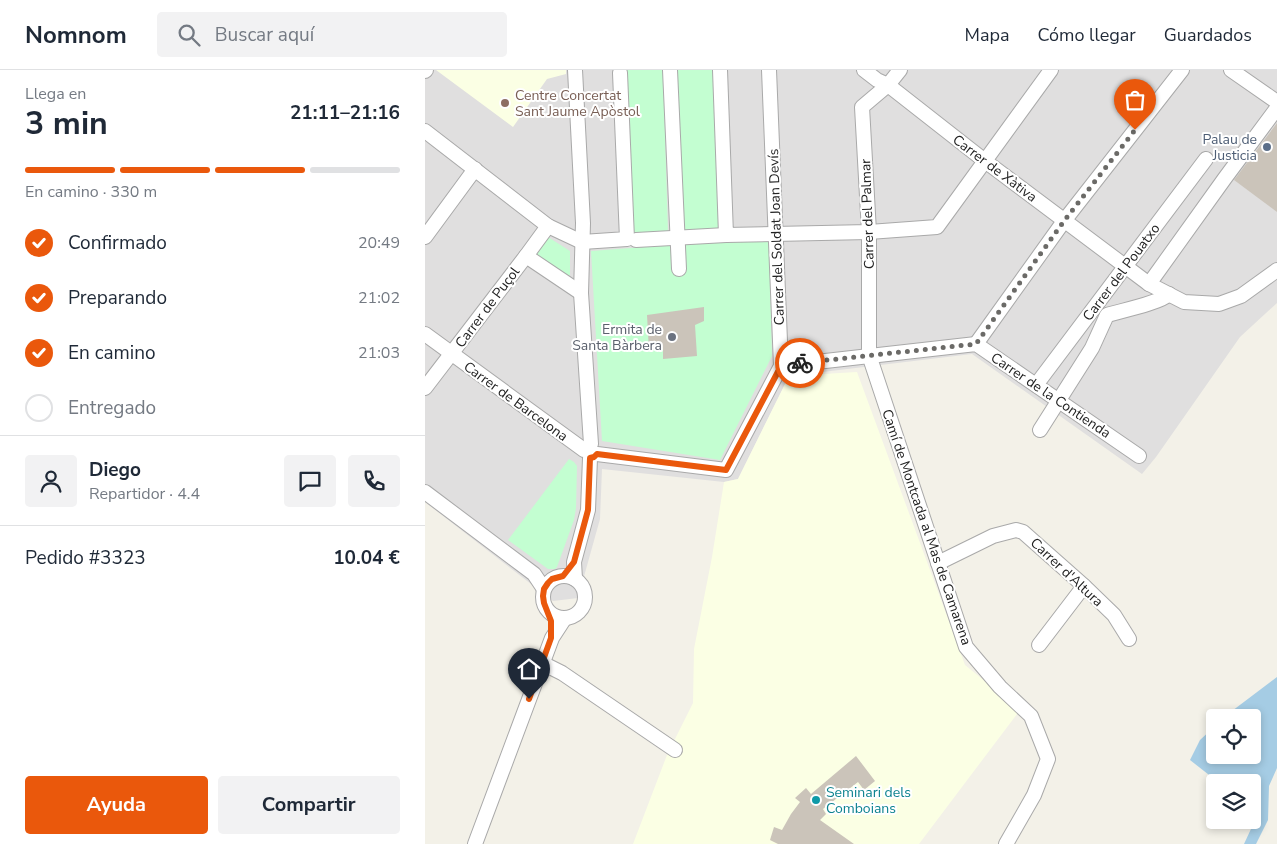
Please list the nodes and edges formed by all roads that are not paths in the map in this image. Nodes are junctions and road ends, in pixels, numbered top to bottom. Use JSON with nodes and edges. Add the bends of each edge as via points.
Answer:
{"nodes":[{"id":1,"x":575,"y":70,"type":"edge"},
{"id":2,"x":670,"y":70,"type":"edge"},
{"id":3,"x":720,"y":70,"type":"edge"},
{"id":4,"x":769,"y":70,"type":"edge"},
{"id":5,"x":864,"y":70,"type":"edge"},
{"id":6,"x":900,"y":70,"type":"edge"},
{"id":7,"x":1051,"y":70,"type":"edge"},
{"id":8,"x":1183,"y":70,"type":"edge"},
{"id":9,"x":1231,"y":70,"type":"edge"},
{"id":10,"x":620,"y":73,"type":"dead end"},
{"id":11,"x":888,"y":85,"type":"junction"},
{"id":12,"x":1277,"y":102,"type":"edge"},
{"id":13,"x":1277,"y":108,"type":"edge"},
{"id":14,"x":425,"y":131,"type":"edge"},
{"id":15,"x":1207,"y":159,"type":"dead end"},
{"id":16,"x":985,"y":161,"type":"junction"},
{"id":17,"x":475,"y":169,"type":"junction"},
{"id":18,"x":1064,"y":221,"type":"junction"},
{"id":19,"x":548,"y":226,"type":"junction"},
{"id":20,"x":869,"y":232,"type":"junction"},
{"id":21,"x":776,"y":234,"type":"junction"},
{"id":22,"x":726,"y":235,"type":"junction"},
{"id":23,"x":425,"y":237,"type":"edge"},
{"id":24,"x":677,"y":238,"type":"junction"},
{"id":25,"x":637,"y":240,"type":"dead end"},
{"id":26,"x":582,"y":242,"type":"junction"},
{"id":27,"x":526,"y":256,"type":"junction"},
{"id":28,"x":1126,"y":266,"type":"junction"},
{"id":29,"x":679,"y":269,"type":"dead end"},
{"id":30,"x":1277,"y":270,"type":"edge"},
{"id":31,"x":1149,"y":284,"type":"junction"},
{"id":32,"x":581,"y":293,"type":"junction"},
{"id":33,"x":1169,"y":294,"type":"junction"},
{"id":34,"x":425,"y":334,"type":"edge"},
{"id":35,"x":976,"y":344,"type":"junction"},
{"id":36,"x":451,"y":354,"type":"junction"},
{"id":37,"x":869,"y":355,"type":"junction"},
{"id":38,"x":781,"y":366,"type":"junction"},
{"id":39,"x":1036,"y":385,"type":"junction"},
{"id":40,"x":425,"y":388,"type":"edge"},
{"id":41,"x":1058,"y":400,"type":"junction"},
{"id":42,"x":1040,"y":430,"type":"dead end"},
{"id":43,"x":590,"y":452,"type":"junction"},
{"id":44,"x":1139,"y":456,"type":"dead end"},
{"id":45,"x":425,"y":492,"type":"edge"},
{"id":46,"x":938,"y":564,"type":"junction"},
{"id":47,"x":559,"y":581,"type":"junction"},
{"id":48,"x":1083,"y":586,"type":"junction"},
{"id":49,"x":547,"y":609,"type":"junction"},
{"id":50,"x":565,"y":618,"type":"junction"},
{"id":51,"x":551,"y":638,"type":"junction"},
{"id":52,"x":1129,"y":639,"type":"dead end"},
{"id":53,"x":1039,"y":645,"type":"dead end"},
{"id":54,"x":542,"y":663,"type":"junction"},
{"id":55,"x":675,"y":750,"type":"dead end"},
{"id":56,"x":475,"y":844,"type":"edge"},
{"id":57,"x":1006,"y":844,"type":"edge"}],
"edges":[{"from":1,"to":26,"type":"street"},
{"from":2,"to":24,"type":"street"},
{"from":3,"to":22,"type":"street"},
{"from":4,"to":21,"type":"street","name":"Carrer del Soldat Joan Devís"},
{"from":5,"to":11,"type":"street","name":"Carrer de Xàtiva"},
{"from":6,"to":11,"type":"street"},
{"from":7,"to":16,"type":"street"},
{"from":8,"to":18,"type":"street"},
{"from":9,"to":12,"type":"street"},
{"from":10,"to":26,"type":"street","via":[[627,239]]},
{"from":11,"to":16,"type":"street","name":"Carrer de Xàtiva"},
{"from":11,"to":20,"type":"street","name":"Carrer del Palmar","via":[[862,107]]},
{"from":13,"to":31,"type":"street","name":"Carrer del Pouatxo"},
{"from":14,"to":17,"type":"street"},
{"from":15,"to":28,"type":"street","name":"Carrer del Pouatxo"},
{"from":16,"to":18,"type":"street","name":"Carrer de Xàtiva"},
{"from":16,"to":20,"type":"street","via":[[937,227]]},
{"from":17,"to":19,"type":"street"},
{"from":17,"to":23,"type":"street"},
{"from":18,"to":28,"type":"street","name":"Carrer de Xàtiva"},
{"from":18,"to":35,"type":"street"},
{"from":19,"to":26,"type":"street"},
{"from":19,"to":27,"type":"street","name":"Carrer de Puçol"},
{"from":20,"to":21,"type":"street"},
{"from":20,"to":37,"type":"street","name":"Carrer del Palmar"},
{"from":21,"to":22,"type":"street"},
{"from":21,"to":38,"type":"street","name":"Carrer del Soldat Joan Devís"},
{"from":22,"to":24,"type":"street"},
{"from":24,"to":25,"type":"street"},
{"from":24,"to":29,"type":"street"},
{"from":26,"to":32,"type":"street"},
{"from":27,"to":32,"type":"street"},
{"from":27,"to":36,"type":"street","name":"Carrer de Puçol"},
{"from":28,"to":31,"type":"street","name":"Carrer de Xàtiva"},
{"from":28,"to":39,"type":"street","name":"Carrer del Pouatxo"},
{"from":30,"to":33,"type":"street","name":"Carrer de Xàtiva","via":[[1241,296],[1219,304],[1184,302]]},
{"from":31,"to":33,"type":"street","name":"Carrer de Xàtiva"},
{"from":32,"to":43,"type":"street"},
{"from":33,"to":41,"type":"street","via":[[1107,315],[1092,348]]},
{"from":34,"to":36,"type":"street","name":"Carrer de Barcelona"},
{"from":35,"to":37,"type":"street"},
{"from":35,"to":39,"type":"street","name":"Carrer de la Contienda"},
{"from":36,"to":40,"type":"street","name":"Carrer de Puçol"},
{"from":36,"to":43,"type":"street","name":"Carrer de Barcelona"},
{"from":37,"to":38,"type":"street"},
{"from":37,"to":46,"type":"street","name":"Camí de Montcada al Mas de Camarena"},
{"from":38,"to":43,"type":"street","via":[[726,470]]},
{"from":39,"to":41,"type":"street","name":"Carrer de la Contienda"},
{"from":41,"to":42,"type":"street"},
{"from":41,"to":44,"type":"street","name":"Carrer de la Contienda"},
{"from":43,"to":47,"type":"street","via":[[588,510],[574,562]]},
{"from":45,"to":47,"type":"street","via":[[534,574]]},
{"from":46,"to":48,"type":"street","name":"Carrer d'Altura","via":[[993,536],[1016,530],[1029,537]]},
{"from":46,"to":57,"type":"street","name":"Camí de Montcada al Mas de Camarena","via":[[966,647],[1031,716],[1048,759],[1034,794]]},
{"from":47,"to":49,"type":"street","via":[[543,596]]},
{"from":47,"to":50,"type":"street","via":[[580,583],[585,596],[582,608]]},
{"from":48,"to":52,"type":"street","name":"Carrer d'Altura","via":[[1114,615]]},
{"from":48,"to":53,"type":"street"},
{"from":49,"to":50,"type":"street"},
{"from":49,"to":51,"type":"street"},
{"from":50,"to":51,"type":"street"},
{"from":51,"to":54,"type":"street"},
{"from":54,"to":55,"type":"street","via":[[562,673]]},
{"from":54,"to":56,"type":"street"}]}
